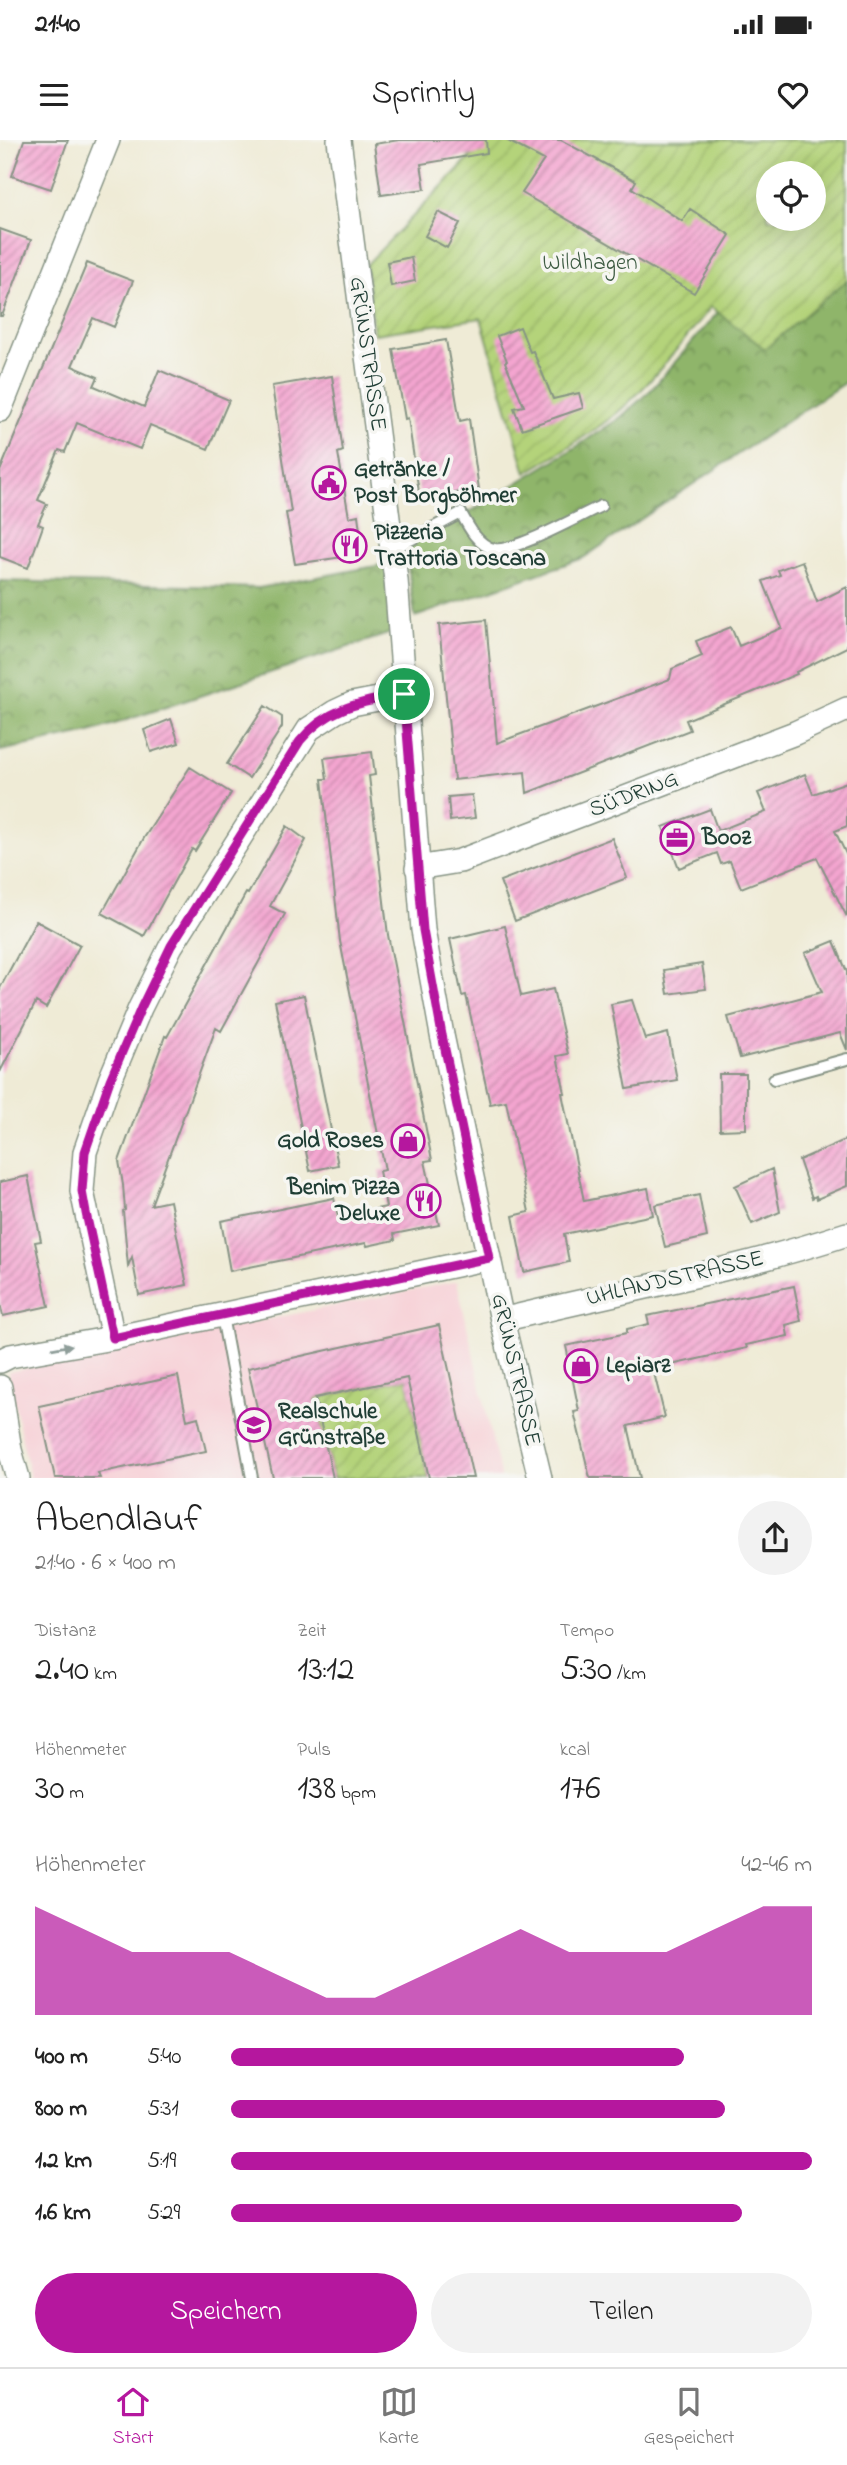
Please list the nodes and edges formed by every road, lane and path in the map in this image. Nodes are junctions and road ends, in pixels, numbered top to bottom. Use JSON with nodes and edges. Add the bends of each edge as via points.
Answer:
{"nodes":[{"id":1,"x":108,"y":140,"type":"edge"},
{"id":2,"x":339,"y":140,"type":"edge"},
{"id":3,"x":0,"y":410,"type":"edge"},
{"id":4,"x":601,"y":506,"type":"dead end"},
{"id":5,"x":393,"y":550,"type":"junction"},
{"id":6,"x":404,"y":694,"type":"junction"},
{"id":7,"x":847,"y":709,"type":"edge"},
{"id":8,"x":417,"y":868,"type":"junction"},
{"id":9,"x":847,"y":1059,"type":"edge"},
{"id":10,"x":774,"y":1079,"type":"dead end"},
{"id":11,"x":847,"y":1234,"type":"edge"},
{"id":12,"x":489,"y":1258,"type":"junction"},
{"id":13,"x":222,"y":1316,"type":"junction"},
{"id":14,"x":502,"y":1320,"type":"junction"},
{"id":15,"x":113,"y":1338,"type":"junction"},
{"id":16,"x":0,"y":1361,"type":"edge"},
{"id":17,"x":0,"y":1387,"type":"edge"},
{"id":18,"x":18,"y":1478,"type":"edge"},
{"id":19,"x":251,"y":1478,"type":"edge"},
{"id":20,"x":540,"y":1478,"type":"edge"}],
"edges":[{"from":1,"to":3,"type":"street"},
{"from":2,"to":5,"type":"street","name":"GRÜNSTRASSE"},
{"from":4,"to":5,"type":"lane","via":[[509,549],[491,549],[469,529],[461,513]]},
{"from":5,"to":6,"type":"street","name":"GRÜNSTRASSE"},
{"from":6,"to":8,"type":"street","name":"GRÜNSTRASSE"},
{"from":6,"to":15,"type":"street","via":[[352,704],[305,735],[171,946],[141,1008],[110,1080],[83,1169],[82,1191]]},
{"from":7,"to":8,"type":"street","name":"SÜDRING","via":[[460,861]]},
{"from":8,"to":12,"type":"street","name":"GRÜNSTRASSE","via":[[432,983]]},
{"from":9,"to":10,"type":"lane"},
{"from":11,"to":14,"type":"street","name":"UHLANDSTRASSE"},
{"from":12,"to":13,"type":"street"},
{"from":12,"to":14,"type":"street","name":"GRÜNSTRASSE"},
{"from":13,"to":15,"type":"street"},
{"from":13,"to":19,"type":"lane"},
{"from":14,"to":20,"type":"street","name":"GRÜNSTRASSE"},
{"from":16,"to":15,"type":"street","one_way":true},
{"from":17,"to":18,"type":"street"}]}
